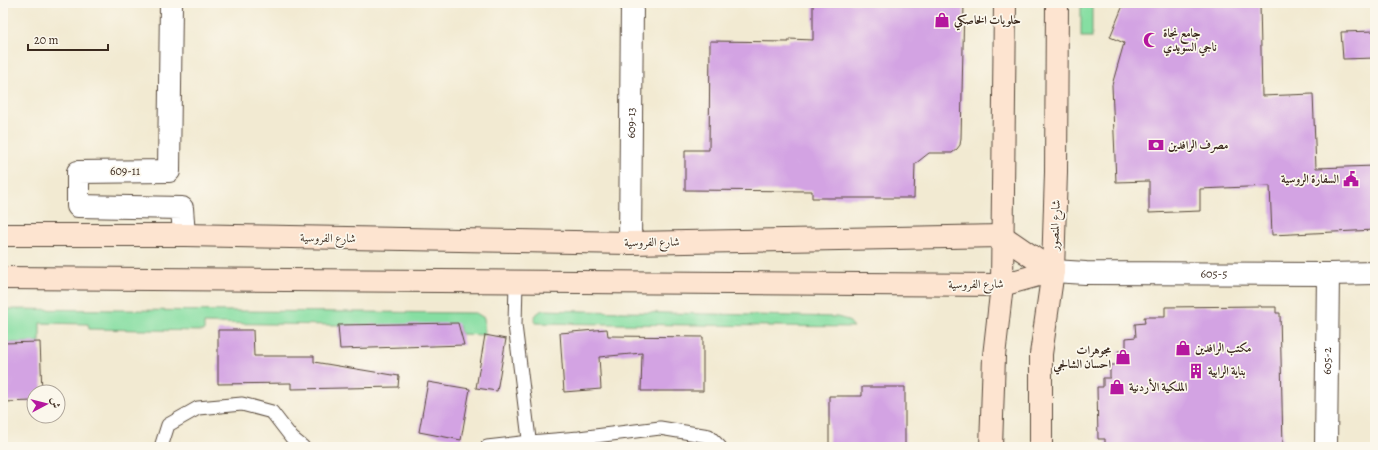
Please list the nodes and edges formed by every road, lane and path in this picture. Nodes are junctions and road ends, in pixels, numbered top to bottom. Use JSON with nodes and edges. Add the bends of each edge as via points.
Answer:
{"nodes":[{"id":1,"x":171,"y":3,"type":"edge"},
{"id":2,"x":632,"y":3,"type":"edge"},
{"id":3,"x":1005,"y":3,"type":"edge"},
{"id":4,"x":1057,"y":3,"type":"edge"},
{"id":5,"x":3,"y":235,"type":"edge"},
{"id":6,"x":184,"y":235,"type":"junction"},
{"id":7,"x":1002,"y":236,"type":"junction"},
{"id":8,"x":630,"y":243,"type":"junction"},
{"id":9,"x":1053,"y":271,"type":"junction"},
{"id":10,"x":1375,"y":273,"type":"edge"},
{"id":11,"x":1328,"y":274,"type":"junction"},
{"id":12,"x":3,"y":278,"type":"edge"},
{"id":13,"x":516,"y":281,"type":"junction"},
{"id":14,"x":1002,"y":285,"type":"junction"},
{"id":15,"x":530,"y":444,"type":"edge"},
{"id":16,"x":505,"y":446,"type":"edge"},
{"id":17,"x":161,"y":447,"type":"edge"},
{"id":18,"x":303,"y":447,"type":"edge"},
{"id":19,"x":486,"y":447,"type":"edge"},
{"id":20,"x":720,"y":447,"type":"edge"},
{"id":21,"x":992,"y":447,"type":"edge"},
{"id":22,"x":1041,"y":447,"type":"edge"},
{"id":23,"x":1326,"y":447,"type":"edge"}],
"edges":[{"from":1,"to":6,"type":"street","name":"609-11","via":[[169,171],[78,172],[78,206],[182,208]]},
{"from":2,"to":8,"type":"street","name":"609-13"},
{"from":3,"to":7,"type":"street"},
{"from":4,"to":9,"type":"street","name":"شارع المنصور"},
{"from":5,"to":6,"type":"street","name":"شارع الفروسية"},
{"from":6,"to":8,"type":"street","name":"شارع الفروسية"},
{"from":7,"to":8,"type":"street","name":"شارع الفروسية"},
{"from":7,"to":9,"type":"street"},
{"from":7,"to":14,"type":"street"},
{"from":9,"to":11,"type":"street","name":"605-5"},
{"from":9,"to":14,"type":"street","name":"شارع الفروسية"},
{"from":9,"to":22,"type":"street","name":"شارع المنصور","via":[[1041,354]]},
{"from":10,"to":11,"type":"street","name":"605-5"},
{"from":11,"to":23,"type":"street","name":"605-2"},
{"from":12,"to":13,"type":"street","name":"شارع الفروسية"},
{"from":13,"to":14,"type":"street","name":"شارع الفروسية"},
{"from":13,"to":15,"type":"lane","via":[[515,325]]},
{"from":14,"to":21,"type":"street","via":[[994,356]]},
{"from":15,"to":16,"type":"lane"},
{"from":15,"to":20,"type":"lane","via":[[660,428],[709,436]]},
{"from":16,"to":19,"type":"lane"},
{"from":17,"to":18,"type":"lane","via":[[168,425],[198,408],[242,404],[272,412],[292,438]]}]}
